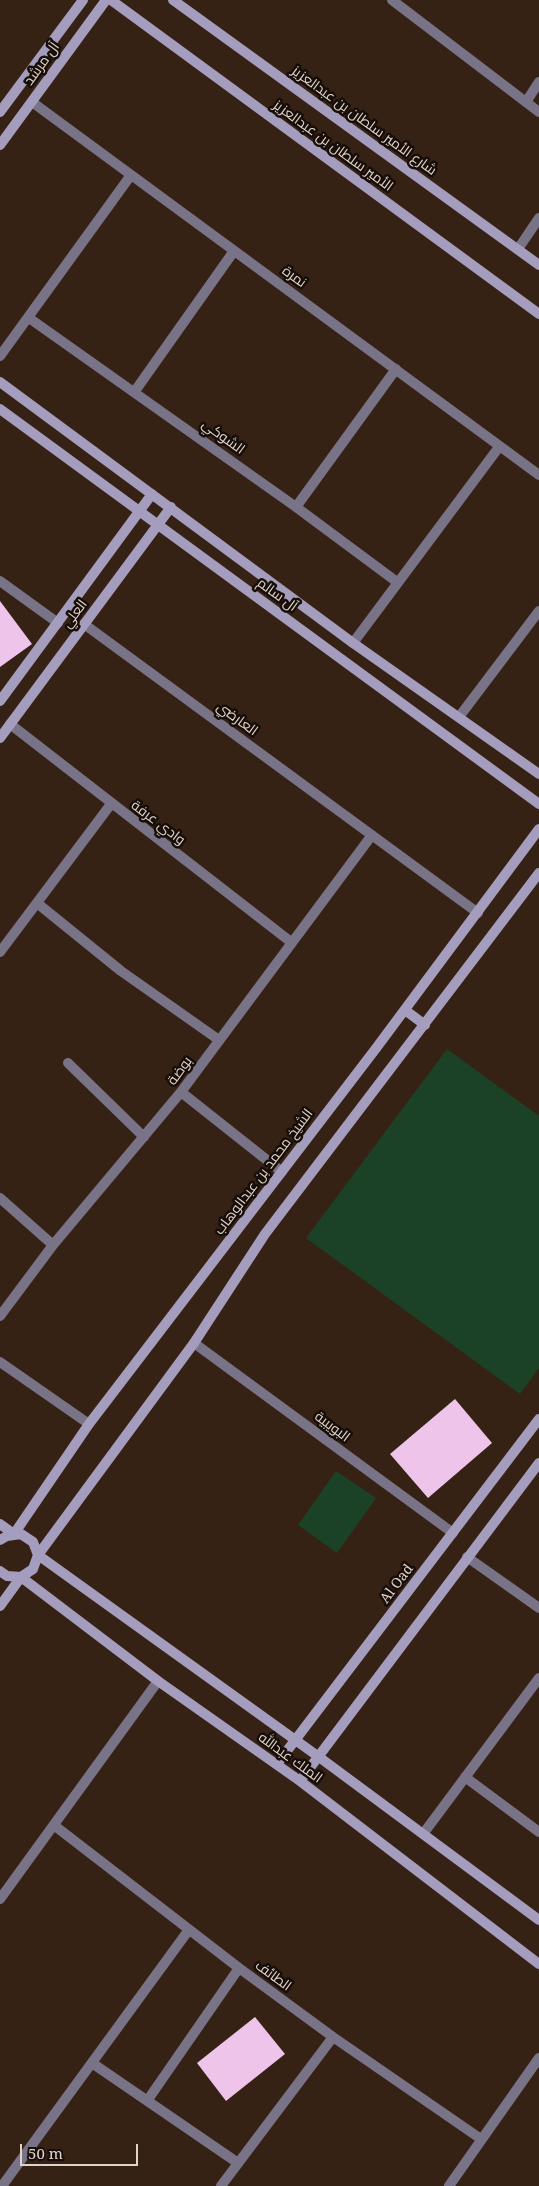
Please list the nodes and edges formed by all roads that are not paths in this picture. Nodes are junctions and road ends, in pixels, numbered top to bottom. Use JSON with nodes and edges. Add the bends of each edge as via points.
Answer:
{"nodes":[{"id":1,"x":83,"y":0,"type":"edge"},
{"id":2,"x":106,"y":0,"type":"edge"},
{"id":3,"x":111,"y":0,"type":"edge"},
{"id":4,"x":173,"y":0,"type":"edge"},
{"id":5,"x":392,"y":0,"type":"edge"},
{"id":6,"x":539,"y":82,"type":"edge"},
{"id":7,"x":32,"y":102,"type":"junction"},
{"id":8,"x":526,"y":102,"type":"junction"},
{"id":9,"x":0,"y":112,"type":"edge"},
{"id":10,"x":539,"y":112,"type":"edge"},
{"id":11,"x":0,"y":145,"type":"edge"},
{"id":12,"x":131,"y":176,"type":"junction"},
{"id":13,"x":539,"y":218,"type":"edge"},
{"id":14,"x":518,"y":249,"type":"junction"},
{"id":15,"x":234,"y":251,"type":"junction"},
{"id":16,"x":539,"y":265,"type":"edge"},
{"id":17,"x":539,"y":314,"type":"edge"},
{"id":18,"x":29,"y":318,"type":"junction"},
{"id":19,"x":0,"y":356,"type":"edge"},
{"id":20,"x":396,"y":369,"type":"junction"},
{"id":21,"x":0,"y":382,"type":"edge"},
{"id":22,"x":135,"y":391,"type":"junction"},
{"id":23,"x":0,"y":409,"type":"edge"},
{"id":24,"x":499,"y":447,"type":"junction"},
{"id":25,"x":539,"y":475,"type":"edge"},
{"id":26,"x":152,"y":494,"type":"junction"},
{"id":27,"x":296,"y":507,"type":"junction"},
{"id":28,"x":171,"y":508,"type":"junction"},
{"id":29,"x":139,"y":510,"type":"junction"},
{"id":30,"x":158,"y":525,"type":"junction"},
{"id":31,"x":0,"y":581,"type":"edge"},
{"id":32,"x":397,"y":582,"type":"junction"},
{"id":33,"x":539,"y":611,"type":"edge"},
{"id":34,"x":58,"y":623,"type":"junction"},
{"id":35,"x":84,"y":624,"type":"junction"},
{"id":36,"x":353,"y":643,"type":"junction"},
{"id":37,"x":0,"y":701,"type":"edge"},
{"id":38,"x":459,"y":717,"type":"junction"},
{"id":39,"x":10,"y":724,"type":"junction"},
{"id":40,"x":0,"y":738,"type":"edge"},
{"id":41,"x":539,"y":774,"type":"edge"},
{"id":42,"x":111,"y":804,"type":"junction"},
{"id":43,"x":539,"y":804,"type":"edge"},
{"id":44,"x":539,"y":829,"type":"edge"},
{"id":45,"x":372,"y":835,"type":"junction"},
{"id":46,"x":539,"y":873,"type":"edge"},
{"id":47,"x":37,"y":903,"type":"junction"},
{"id":48,"x":478,"y":912,"type":"junction"},
{"id":49,"x":291,"y":942,"type":"junction"},
{"id":50,"x":0,"y":952,"type":"edge"},
{"id":51,"x":405,"y":1010,"type":"junction"},
{"id":52,"x":425,"y":1025,"type":"junction"},
{"id":53,"x":219,"y":1040,"type":"junction"},
{"id":54,"x":68,"y":1063,"type":"dead end"},
{"id":55,"x":181,"y":1092,"type":"junction"},
{"id":56,"x":144,"y":1137,"type":"junction"},
{"id":57,"x":282,"y":1172,"type":"junction"},
{"id":58,"x":0,"y":1198,"type":"edge"},
{"id":59,"x":53,"y":1245,"type":"junction"},
{"id":60,"x":0,"y":1316,"type":"edge"},
{"id":61,"x":194,"y":1343,"type":"junction"},
{"id":62,"x":0,"y":1362,"type":"edge"},
{"id":63,"x":539,"y":1419,"type":"edge"},
{"id":64,"x":89,"y":1424,"type":"junction"},
{"id":65,"x":539,"y":1463,"type":"edge"},
{"id":66,"x":0,"y":1524,"type":"edge"},
{"id":67,"x":453,"y":1533,"type":"junction"},
{"id":68,"x":14,"y":1534,"type":"junction"},
{"id":69,"x":0,"y":1540,"type":"edge"},
{"id":70,"x":38,"y":1555,"type":"junction"},
{"id":71,"x":468,"y":1557,"type":"junction"},
{"id":72,"x":0,"y":1571,"type":"edge"},
{"id":73,"x":22,"y":1577,"type":"junction"},
{"id":74,"x":0,"y":1606,"type":"edge"},
{"id":75,"x":539,"y":1608,"type":"edge"},
{"id":76,"x":539,"y":1678,"type":"edge"},
{"id":77,"x":158,"y":1682,"type":"junction"},
{"id":78,"x":296,"y":1741,"type":"junction"},
{"id":79,"x":319,"y":1757,"type":"junction"},
{"id":80,"x":277,"y":1764,"type":"junction"},
{"id":81,"x":466,"y":1777,"type":"junction"},
{"id":82,"x":300,"y":1781,"type":"junction"},
{"id":83,"x":55,"y":1826,"type":"junction"},
{"id":84,"x":539,"y":1832,"type":"edge"},
{"id":85,"x":423,"y":1834,"type":"junction"},
{"id":86,"x":0,"y":1898,"type":"edge"},
{"id":87,"x":539,"y":1920,"type":"edge"},
{"id":88,"x":188,"y":1931,"type":"junction"},
{"id":89,"x":539,"y":1964,"type":"edge"},
{"id":90,"x":239,"y":1968,"type":"junction"},
{"id":91,"x":333,"y":2037,"type":"junction"},
{"id":92,"x":539,"y":2058,"type":"edge"},
{"id":93,"x":92,"y":2063,"type":"junction"},
{"id":94,"x":147,"y":2101,"type":"junction"},
{"id":95,"x":481,"y":2138,"type":"junction"},
{"id":96,"x":238,"y":2163,"type":"junction"},
{"id":97,"x":2,"y":2186,"type":"edge"},
{"id":98,"x":221,"y":2186,"type":"edge"},
{"id":99,"x":449,"y":2186,"type":"edge"}],
"edges":[{"from":1,"to":9,"type":"street","name":"آل مرشد"},
{"from":2,"to":7,"type":"street","name":"آل مرشد"},
{"from":3,"to":17,"type":"street","name":"الأمير سلطان بن عبدالعزيز"},
{"from":4,"to":14,"type":"street","name":"شارع الأمير سلطان بن عبدالعزيز"},
{"from":5,"to":8,"type":"street"},
{"from":6,"to":8,"type":"street"},
{"from":7,"to":11,"type":"street","name":"آل مرشد"},
{"from":7,"to":12,"type":"street","name":"نمرة"},
{"from":8,"to":10,"type":"street"},
{"from":12,"to":15,"type":"street","name":"نمرة"},
{"from":12,"to":18,"type":"street"},
{"from":13,"to":14,"type":"street"},
{"from":14,"to":16,"type":"street","name":"شارع الأمير سلطان بن عبدالعزيز"},
{"from":15,"to":20,"type":"street","name":"نمرة"},
{"from":15,"to":22,"type":"street"},
{"from":18,"to":19,"type":"street"},
{"from":18,"to":22,"type":"street","name":"الشوكي"},
{"from":20,"to":24,"type":"street","name":"نمرة"},
{"from":20,"to":27,"type":"street"},
{"from":21,"to":26,"type":"street","name":"آل سالم"},
{"from":22,"to":27,"type":"street","name":"الشوكي"},
{"from":23,"to":29,"type":"street","name":"آل سالم"},
{"from":24,"to":25,"type":"street","name":"نمرة"},
{"from":24,"to":32,"type":"street"},
{"from":26,"to":28,"type":"street","name":"آل سالم"},
{"from":26,"to":29,"type":"street","name":"العلي"},
{"from":27,"to":32,"type":"street","name":"الشوكي"},
{"from":28,"to":30,"type":"street","name":"العلي"},
{"from":28,"to":36,"type":"street","name":"آل سالم"},
{"from":29,"to":30,"type":"street","name":"آل سالم"},
{"from":29,"to":34,"type":"street","name":"العلي"},
{"from":30,"to":35,"type":"street","name":"العلي"},
{"from":30,"to":43,"type":"street","name":"آل سالم"},
{"from":31,"to":34,"type":"street"},
{"from":32,"to":36,"type":"street"},
{"from":33,"to":38,"type":"street"},
{"from":34,"to":37,"type":"street","name":"العلي"},
{"from":35,"to":39,"type":"street","name":"العلي"},
{"from":35,"to":45,"type":"street","name":"العارضي"},
{"from":36,"to":38,"type":"street","name":"آل سالم"},
{"from":38,"to":41,"type":"street","name":"آل سالم"},
{"from":39,"to":40,"type":"street","name":"العلي"},
{"from":39,"to":42,"type":"street","name":"وادي عرفة"},
{"from":42,"to":47,"type":"street"},
{"from":42,"to":49,"type":"street","name":"وادي عرفة"},
{"from":44,"to":48,"type":"street","name":"الشيخ محمد بن عبدالوهاب"},
{"from":45,"to":48,"type":"street","name":"العارضي"},
{"from":45,"to":49,"type":"street","name":"بوضة"},
{"from":46,"to":52,"type":"street"},
{"from":47,"to":50,"type":"street"},
{"from":47,"to":53,"type":"street","via":[[121,971]]},
{"from":48,"to":51,"type":"street","name":"الشيخ محمد بن عبدالوهاب"},
{"from":49,"to":53,"type":"street","name":"بوضة"},
{"from":51,"to":52,"type":"street"},
{"from":51,"to":57,"type":"street","name":"الشيخ محمد بن عبدالوهاب"},
{"from":52,"to":61,"type":"street","via":[[265,1234]]},
{"from":53,"to":55,"type":"street","name":"بوضة"},
{"from":54,"to":56,"type":"street"},
{"from":55,"to":56,"type":"street","name":"بوضة"},
{"from":55,"to":57,"type":"street"},
{"from":56,"to":59,"type":"street","name":"بوضة"},
{"from":57,"to":64,"type":"street","name":"الشيخ محمد بن عبدالوهاب"},
{"from":58,"to":59,"type":"street"},
{"from":59,"to":60,"type":"street","name":"بوضة"},
{"from":61,"to":67,"type":"street","name":"البويبية"},
{"from":61,"to":70,"type":"street"},
{"from":62,"to":64,"type":"street"},
{"from":63,"to":67,"type":"street","name":"Al Oad"},
{"from":64,"to":68,"type":"street","name":"الشيخ محمد بن عبدالوهاب"},
{"from":65,"to":71,"type":"street"},
{"from":66,"to":68,"type":"street"},
{"from":67,"to":78,"type":"street","name":"Al Oad"},
{"from":68,"to":69,"type":"street"},
{"from":68,"to":70,"type":"street","name":"الملك عبدالله","via":[[28,1537],[37,1548]]},
{"from":70,"to":73,"type":"street","via":[[33,1569]]},
{"from":70,"to":78,"type":"street","name":"الملك عبدالله"},
{"from":71,"to":75,"type":"street"},
{"from":71,"to":79,"type":"street"},
{"from":72,"to":73,"type":"street","via":[[7,1576]]},
{"from":73,"to":74,"type":"street"},
{"from":73,"to":77,"type":"street","name":"الملك عبدالله"},
{"from":76,"to":81,"type":"street"},
{"from":77,"to":80,"type":"street","name":"الملك عبدالله"},
{"from":77,"to":83,"type":"street"},
{"from":78,"to":79,"type":"street","name":"الملك عبدالله"},
{"from":78,"to":80,"type":"street","name":"Al Oad"},
{"from":79,"to":82,"type":"street"},
{"from":79,"to":85,"type":"street","name":"الملك عبدالله"},
{"from":80,"to":82,"type":"street","name":"الملك عبدالله"},
{"from":81,"to":84,"type":"street"},
{"from":81,"to":85,"type":"street"},
{"from":82,"to":89,"type":"street","name":"الملك عبدالله"},
{"from":83,"to":86,"type":"street"},
{"from":83,"to":88,"type":"street","name":"الطائف"},
{"from":85,"to":87,"type":"street","name":"الملك عبدالله"},
{"from":88,"to":90,"type":"street","name":"الطائف"},
{"from":88,"to":93,"type":"street"},
{"from":90,"to":91,"type":"street","name":"الطائف"},
{"from":90,"to":94,"type":"street"},
{"from":91,"to":95,"type":"street","name":"الطائف"},
{"from":91,"to":96,"type":"street"},
{"from":92,"to":95,"type":"street"},
{"from":93,"to":94,"type":"street"},
{"from":93,"to":97,"type":"street"},
{"from":94,"to":96,"type":"street"},
{"from":95,"to":99,"type":"street"},
{"from":96,"to":98,"type":"street"}]}
